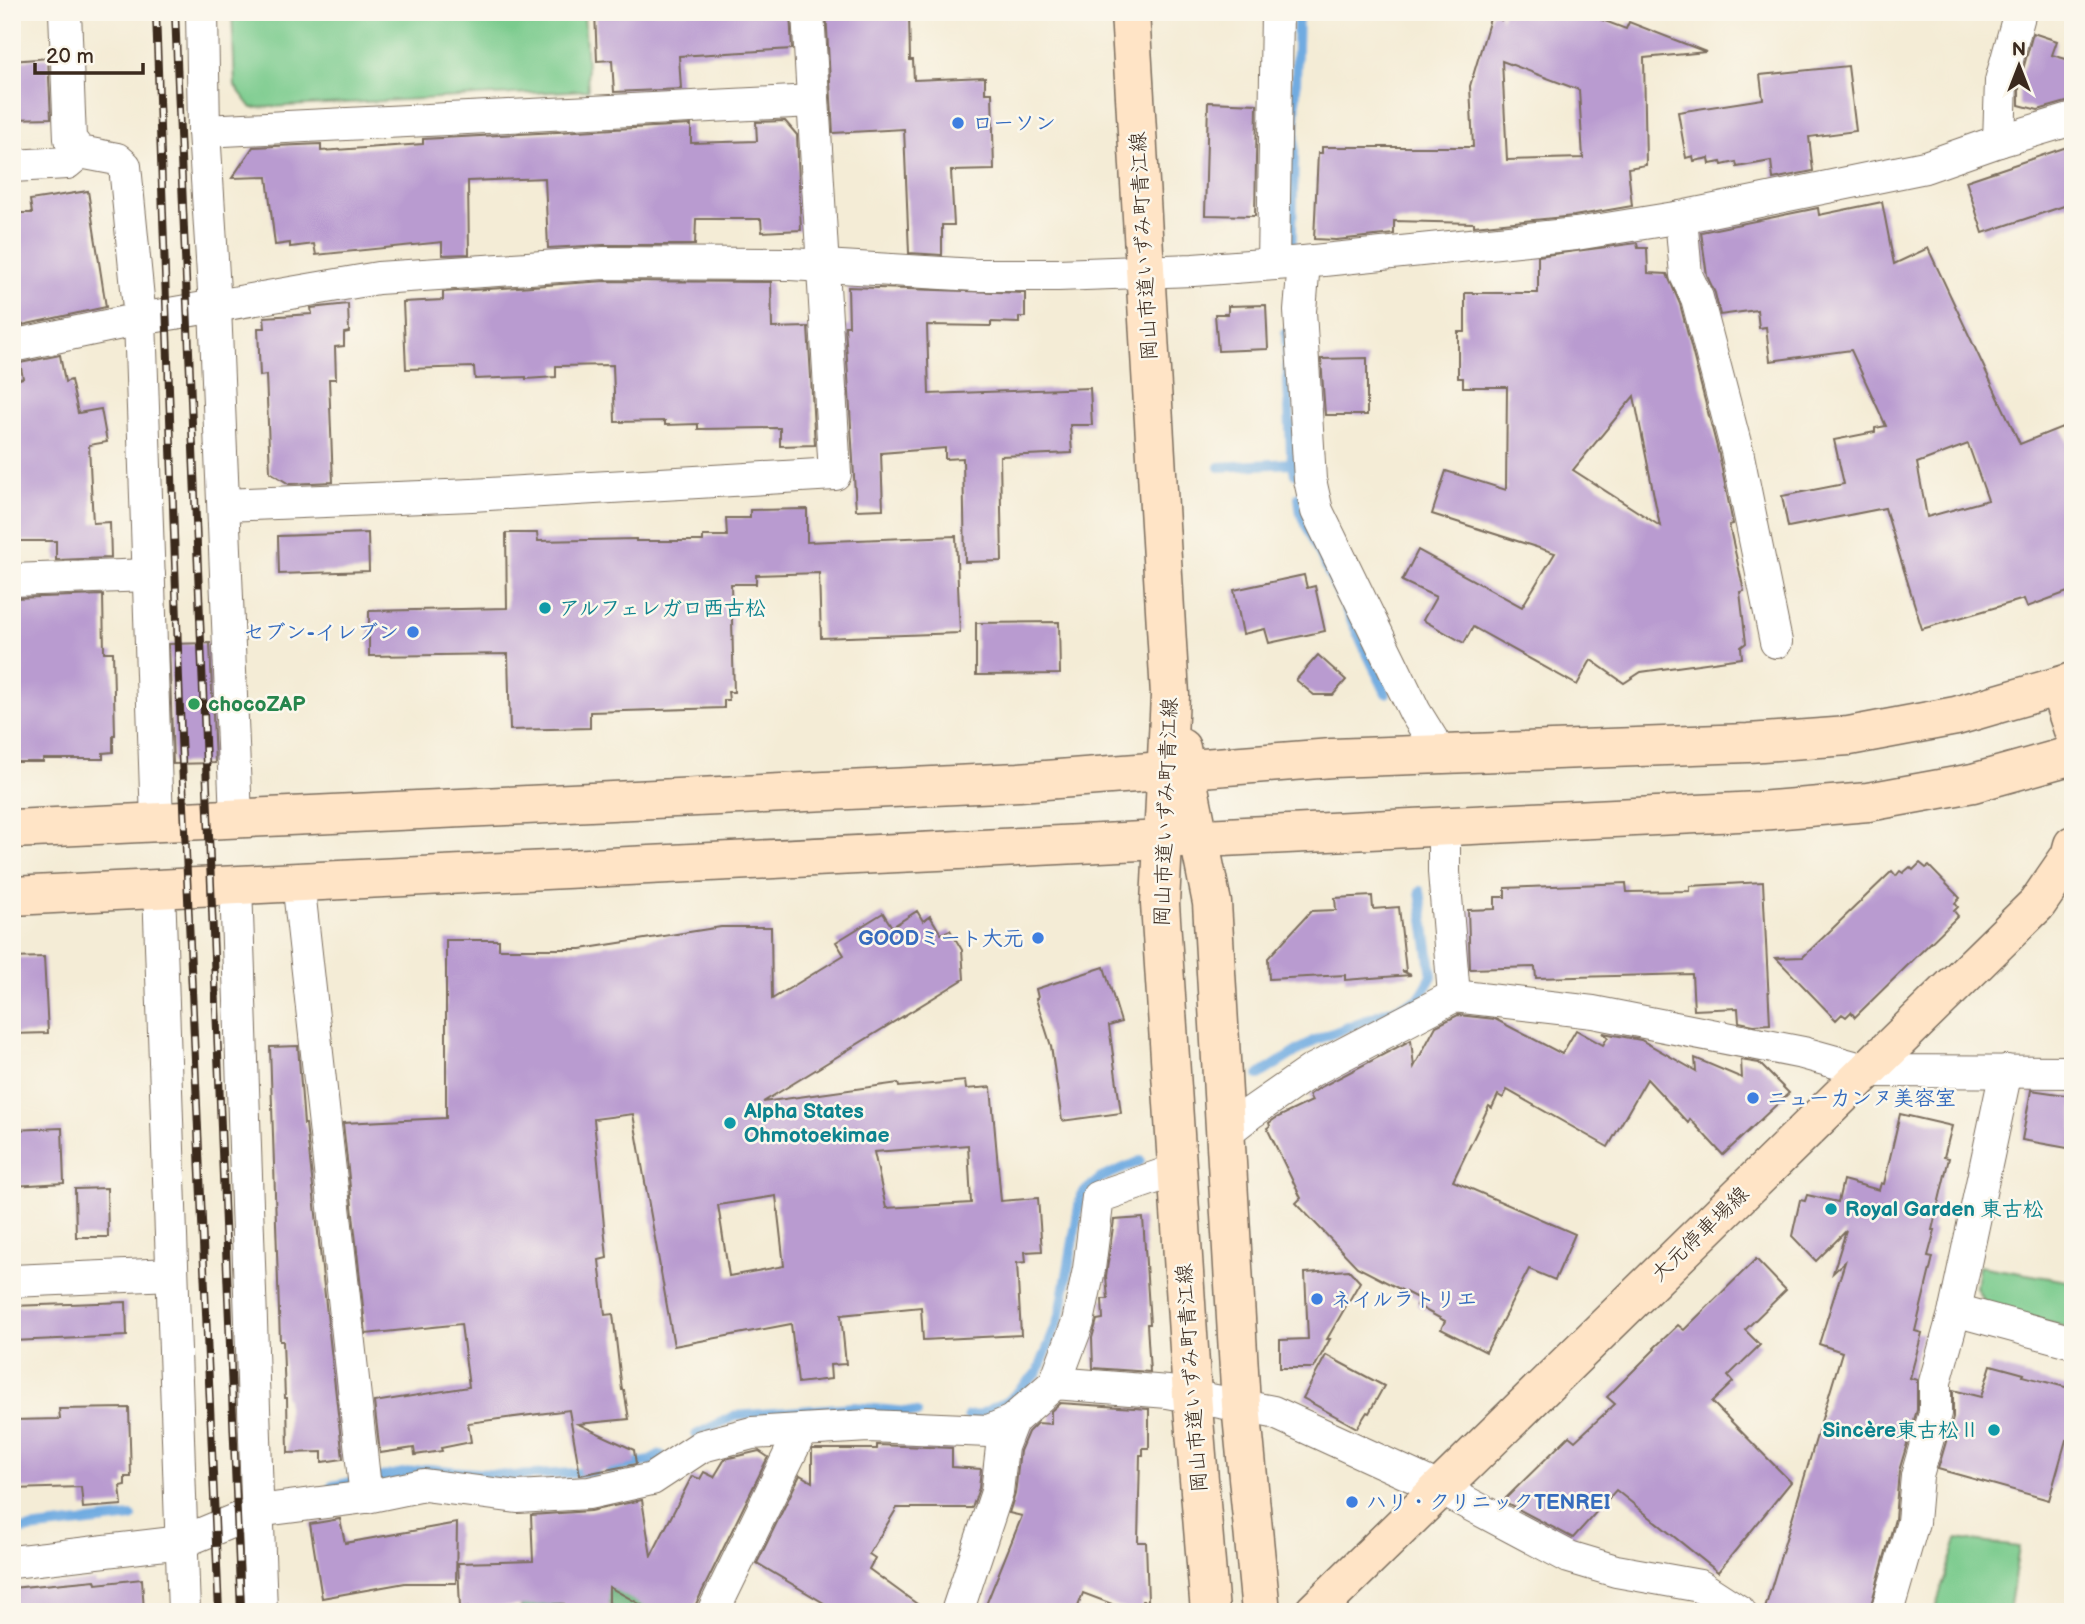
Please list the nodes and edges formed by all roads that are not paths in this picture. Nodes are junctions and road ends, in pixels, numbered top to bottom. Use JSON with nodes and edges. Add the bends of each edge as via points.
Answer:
{"nodes":[{"id":1,"x":65,"y":12,"type":"edge"},
{"id":2,"x":202,"y":12,"type":"edge"},
{"id":3,"x":808,"y":12,"type":"edge"},
{"id":4,"x":1130,"y":12,"type":"edge"},
{"id":5,"x":1277,"y":12,"type":"edge"},
{"id":6,"x":2020,"y":12,"type":"edge"},
{"id":7,"x":813,"y":101,"type":"junction"},
{"id":8,"x":2073,"y":119,"type":"edge"},
{"id":9,"x":204,"y":131,"type":"junction"},
{"id":10,"x":1999,"y":141,"type":"junction"},
{"id":11,"x":80,"y":152,"type":"junction"},
{"id":12,"x":12,"y":166,"type":"edge"},
{"id":13,"x":1681,"y":217,"type":"junction"},
{"id":14,"x":1290,"y":263,"type":"junction"},
{"id":15,"x":822,"y":266,"type":"junction"},
{"id":16,"x":1146,"y":271,"type":"junction"},
{"id":17,"x":215,"y":306,"type":"junction"},
{"id":18,"x":140,"y":319,"type":"junction"},
{"id":19,"x":12,"y":346,"type":"edge"},
{"id":20,"x":224,"y":505,"type":"junction"},
{"id":21,"x":149,"y":575,"type":"junction"},
{"id":22,"x":12,"y":580,"type":"edge"},
{"id":23,"x":1776,"y":642,"type":"dead end"},
{"id":24,"x":2066,"y":685,"type":"edge"},
{"id":25,"x":2073,"y":730,"type":"edge"},
{"id":26,"x":1441,"y":754,"type":"junction"},
{"id":27,"x":2073,"y":755,"type":"edge"},
{"id":28,"x":1176,"y":770,"type":"junction"},
{"id":29,"x":236,"y":817,"type":"junction"},
{"id":30,"x":157,"y":821,"type":"junction"},
{"id":31,"x":1444,"y":826,"type":"junction"},
{"id":32,"x":12,"y":829,"type":"edge"},
{"id":33,"x":1181,"y":838,"type":"junction"},
{"id":34,"x":2073,"y":845,"type":"edge"},
{"id":35,"x":298,"y":881,"type":"junction"},
{"id":36,"x":236,"y":885,"type":"junction"},
{"id":37,"x":159,"y":888,"type":"junction"},
{"id":38,"x":12,"y":896,"type":"edge"},
{"id":39,"x":1454,"y":996,"type":"junction"},
{"id":40,"x":1868,"y":1071,"type":"junction"},
{"id":41,"x":2006,"y":1071,"type":"junction"},
{"id":42,"x":2073,"y":1072,"type":"edge"},
{"id":43,"x":1224,"y":1134,"type":"junction"},
{"id":44,"x":1177,"y":1170,"type":"junction"},
{"id":45,"x":172,"y":1273,"type":"junction"},
{"id":46,"x":12,"y":1281,"type":"edge"},
{"id":47,"x":1955,"y":1310,"type":"junction"},
{"id":48,"x":2073,"y":1342,"type":"edge"},
{"id":49,"x":1055,"y":1383,"type":"junction"},
{"id":50,"x":1192,"y":1395,"type":"junction"},
{"id":51,"x":1241,"y":1405,"type":"junction"},
{"id":52,"x":1012,"y":1421,"type":"junction"},
{"id":53,"x":801,"y":1431,"type":"junction"},
{"id":54,"x":364,"y":1484,"type":"junction"},
{"id":55,"x":1439,"y":1488,"type":"junction"},
{"id":56,"x":257,"y":1511,"type":"junction"},
{"id":57,"x":182,"y":1542,"type":"junction"},
{"id":58,"x":12,"y":1562,"type":"edge"},
{"id":59,"x":184,"y":1612,"type":"edge"},
{"id":60,"x":261,"y":1612,"type":"edge"},
{"id":61,"x":713,"y":1612,"type":"edge"},
{"id":62,"x":957,"y":1612,"type":"edge"},
{"id":63,"x":1210,"y":1612,"type":"edge"},
{"id":64,"x":1261,"y":1612,"type":"edge"},
{"id":65,"x":1314,"y":1612,"type":"edge"},
{"id":66,"x":1741,"y":1612,"type":"edge"},
{"id":67,"x":1887,"y":1612,"type":"edge"}],
"edges":[{"from":1,"to":11,"type":"street","via":[[70,139]]},
{"from":2,"to":9,"type":"street"},
{"from":3,"to":7,"type":"street"},
{"from":4,"to":16,"type":"street","name":"岡山市道いずみ町青江線"},
{"from":5,"to":14,"type":"street"},
{"from":6,"to":10,"type":"street","via":[[2001,81]]},
{"from":7,"to":9,"type":"street"},
{"from":7,"to":15,"type":"street"},
{"from":8,"to":10,"type":"street"},
{"from":9,"to":17,"type":"street"},
{"from":10,"to":13,"type":"street","via":[[1925,167]]},
{"from":11,"to":12,"type":"street","via":[[67,163]]},
{"from":11,"to":18,"type":"street","via":[[117,159],[125,166]]},
{"from":13,"to":14,"type":"street","via":[[1576,234]]},
{"from":13,"to":23,"type":"street","via":[[1686,275],[1697,298],[1737,451]]},
{"from":14,"to":16,"type":"street"},
{"from":14,"to":26,"type":"street","via":[[1300,311],[1310,480],[1317,511],[1415,712]]},
{"from":15,"to":16,"type":"street","via":[[976,275]]},
{"from":15,"to":17,"type":"street","via":[[604,263],[378,278]]},
{"from":15,"to":20,"type":"street","via":[[835,474]]},
{"from":16,"to":28,"type":"street","name":"岡山市道いずみ町青江線"},
{"from":17,"to":18,"type":"street"},
{"from":17,"to":20,"type":"street"},
{"from":18,"to":19,"type":"street"},
{"from":18,"to":21,"type":"street"},
{"from":20,"to":29,"type":"street"},
{"from":21,"to":22,"type":"street"},
{"from":21,"to":30,"type":"street"},
{"from":24,"to":25,"type":"street"},
{"from":24,"to":26,"type":"street","via":[[1955,716],[1849,736]]},
{"from":26,"to":28,"type":"street"},
{"from":27,"to":31,"type":"street","via":[[1973,782],[1868,802]]},
{"from":28,"to":29,"type":"street","via":[[1005,783]]},
{"from":28,"to":33,"type":"street","name":"岡山市道いずみ町青江線"},
{"from":29,"to":30,"type":"street"},
{"from":30,"to":32,"type":"street"},
{"from":31,"to":33,"type":"street"},
{"from":31,"to":39,"type":"street"},
{"from":33,"to":35,"type":"street"},
{"from":33,"to":43,"type":"street","via":[[1212,902]]},
{"from":33,"to":44,"type":"street","name":"岡山市道いずみ町青江線","via":[[1160,904]]},
{"from":34,"to":40,"type":"street","name":"大元停車場線","via":[[2037,904]]},
{"from":35,"to":36,"type":"street"},
{"from":35,"to":54,"type":"street"},
{"from":36,"to":37,"type":"street"},
{"from":36,"to":56,"type":"street"},
{"from":37,"to":38,"type":"street"},
{"from":37,"to":45,"type":"street"},
{"from":39,"to":40,"type":"street","via":[[1593,1012],[1803,1053]]},
{"from":39,"to":43,"type":"street","via":[[1311,1071]]},
{"from":40,"to":41,"type":"street"},
{"from":40,"to":55,"type":"street","name":"大元停車場線"},
{"from":41,"to":42,"type":"street"},
{"from":41,"to":47,"type":"street"},
{"from":43,"to":51,"type":"street"},
{"from":44,"to":49,"type":"street","via":[[1098,1197],[1078,1322]]},
{"from":44,"to":50,"type":"street","name":"岡山市道いずみ町青江線"},
{"from":45,"to":46,"type":"street"},
{"from":45,"to":57,"type":"street"},
{"from":47,"to":48,"type":"street"},
{"from":47,"to":67,"type":"street","via":[[1935,1382],[1935,1413],[1917,1476],[1913,1522]]},
{"from":49,"to":50,"type":"street"},
{"from":49,"to":52,"type":"street"},
{"from":50,"to":51,"type":"street"},
{"from":50,"to":63,"type":"street","name":"岡山市道いずみ町青江線"},
{"from":51,"to":55,"type":"street","via":[[1273,1412]]},
{"from":51,"to":64,"type":"street"},
{"from":52,"to":53,"type":"street","via":[[989,1431],[868,1426]]},
{"from":52,"to":62,"type":"street","via":[[1002,1447],[997,1492]]},
{"from":53,"to":54,"type":"street","via":[[752,1433],[702,1446],[652,1479],[589,1493],[517,1497],[424,1485]]},
{"from":53,"to":61,"type":"street"},
{"from":54,"to":56,"type":"street"},
{"from":55,"to":65,"type":"street","name":"大元停車場線"},
{"from":55,"to":66,"type":"street","via":[[1569,1558],[1700,1586]]},
{"from":56,"to":57,"type":"street"},
{"from":56,"to":60,"type":"street"},
{"from":57,"to":58,"type":"street"},
{"from":57,"to":59,"type":"street"}]}
